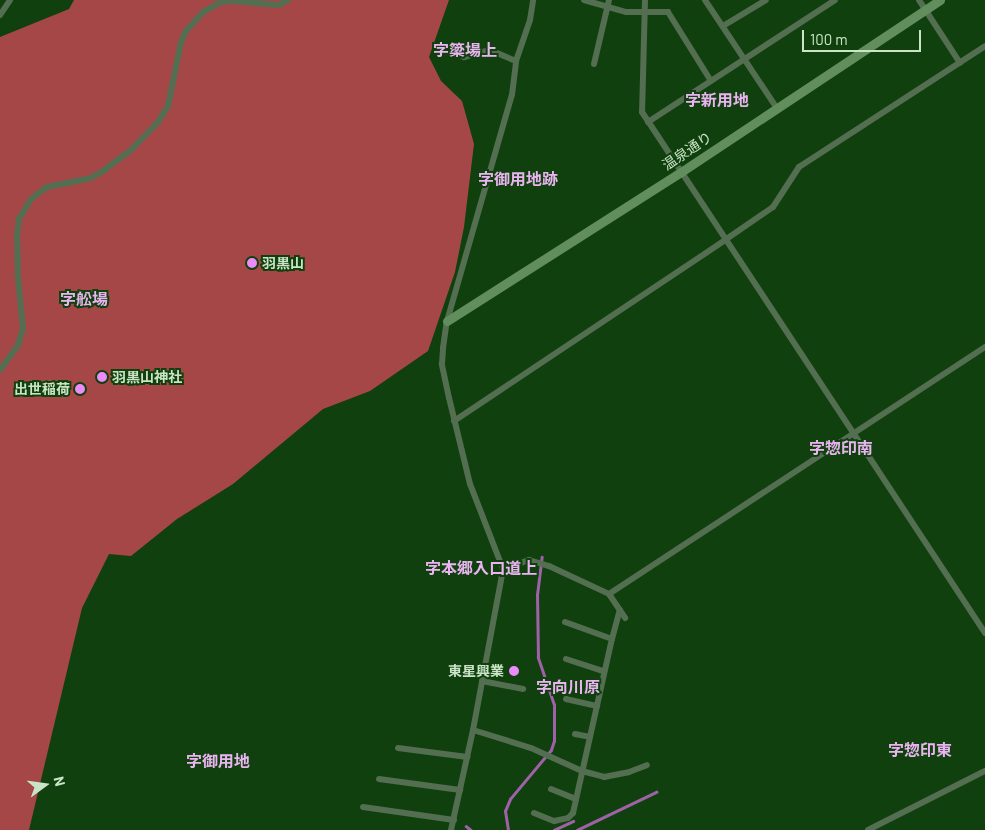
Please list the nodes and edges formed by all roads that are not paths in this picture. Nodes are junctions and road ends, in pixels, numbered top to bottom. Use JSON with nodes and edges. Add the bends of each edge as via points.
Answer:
{"nodes":[{"id":1,"x":10,"y":0,"type":"edge"},
{"id":2,"x":288,"y":0,"type":"edge"},
{"id":3,"x":533,"y":0,"type":"edge"},
{"id":4,"x":584,"y":0,"type":"edge"},
{"id":5,"x":645,"y":0,"type":"edge"},
{"id":6,"x":706,"y":0,"type":"edge"},
{"id":7,"x":766,"y":0,"type":"edge"},
{"id":8,"x":834,"y":0,"type":"edge"},
{"id":9,"x":919,"y":0,"type":"edge"},
{"id":10,"x":940,"y":0,"type":"edge"},
{"id":11,"x":608,"y":4,"type":"edge"},
{"id":12,"x":925,"y":10,"type":"junction"},
{"id":13,"x":645,"y":11,"type":"junction"},
{"id":14,"x":0,"y":15,"type":"edge"},
{"id":15,"x":723,"y":26,"type":"junction"},
{"id":16,"x":985,"y":46,"type":"edge"},
{"id":17,"x":452,"y":48,"type":"dead end"},
{"id":18,"x":744,"y":60,"type":"junction"},
{"id":19,"x":516,"y":61,"type":"junction"},
{"id":20,"x":960,"y":63,"type":"junction"},
{"id":21,"x":594,"y":64,"type":"dead end"},
{"id":22,"x":711,"y":81,"type":"junction"},
{"id":23,"x":776,"y":107,"type":"junction"},
{"id":24,"x":648,"y":122,"type":"junction"},
{"id":25,"x":681,"y":172,"type":"junction"},
{"id":26,"x":725,"y":240,"type":"junction"},
{"id":27,"x":447,"y":322,"type":"junction"},
{"id":28,"x":985,"y":347,"type":"edge"},
{"id":29,"x":0,"y":370,"type":"edge"},
{"id":30,"x":454,"y":421,"type":"junction"},
{"id":31,"x":854,"y":434,"type":"junction"},
{"id":32,"x":503,"y":569,"type":"junction"},
{"id":33,"x":609,"y":594,"type":"junction"},
{"id":34,"x":620,"y":610,"type":"junction"},
{"id":35,"x":626,"y":618,"type":"dead end"},
{"id":36,"x":565,"y":622,"type":"dead end"},
{"id":37,"x":985,"y":633,"type":"edge"},
{"id":38,"x":612,"y":638,"type":"junction"},
{"id":39,"x":566,"y":659,"type":"dead end"},
{"id":40,"x":604,"y":671,"type":"junction"},
{"id":41,"x":482,"y":681,"type":"junction"},
{"id":42,"x":523,"y":689,"type":"dead end"},
{"id":43,"x":566,"y":699,"type":"dead end"},
{"id":44,"x":597,"y":706,"type":"junction"},
{"id":45,"x":473,"y":730,"type":"junction"},
{"id":46,"x":575,"y":734,"type":"dead end"},
{"id":47,"x":590,"y":737,"type":"junction"},
{"id":48,"x":398,"y":748,"type":"dead end"},
{"id":49,"x":467,"y":757,"type":"junction"},
{"id":50,"x":647,"y":765,"type":"dead end"},
{"id":51,"x":582,"y":771,"type":"junction"},
{"id":52,"x":985,"y":771,"type":"edge"},
{"id":53,"x":379,"y":779,"type":"dead end"},
{"id":54,"x":551,"y":789,"type":"dead end"},
{"id":55,"x":460,"y":790,"type":"junction"},
{"id":56,"x":576,"y":799,"type":"junction"},
{"id":57,"x":364,"y":807,"type":"dead end"},
{"id":58,"x":534,"y":813,"type":"dead end"},
{"id":59,"x":454,"y":820,"type":"junction"},
{"id":60,"x":451,"y":830,"type":"edge"},
{"id":61,"x":868,"y":830,"type":"edge"}],
"edges":[{"from":1,"to":14,"type":"street"},
{"from":2,"to":29,"type":"street","via":[[279,5],[221,2],[203,12],[193,21],[181,42],[168,106],[158,122],[130,151],[103,171],[91,178],[40,190],[24,208],[19,219],[17,254],[23,329],[18,345]]},
{"from":3,"to":19,"type":"street"},
{"from":4,"to":11,"type":"street"},
{"from":5,"to":13,"type":"street"},
{"from":6,"to":15,"type":"street"},
{"from":7,"to":15,"type":"street"},
{"from":8,"to":18,"type":"street"},
{"from":9,"to":12,"type":"street"},
{"from":10,"to":12,"type":"street","name":"温泉通り"},
{"from":11,"to":13,"type":"street","via":[[626,12]]},
{"from":11,"to":21,"type":"street"},
{"from":12,"to":20,"type":"street"},
{"from":12,"to":23,"type":"street","name":"温泉通り"},
{"from":13,"to":22,"type":"street","via":[[668,12]]},
{"from":13,"to":24,"type":"street","via":[[642,112]]},
{"from":15,"to":18,"type":"street"},
{"from":16,"to":20,"type":"street"},
{"from":17,"to":19,"type":"street","via":[[464,57],[490,50]]},
{"from":18,"to":22,"type":"street"},
{"from":18,"to":23,"type":"street"},
{"from":19,"to":27,"type":"street","via":[[512,95]]},
{"from":20,"to":26,"type":"street","via":[[799,167],[773,206]]},
{"from":22,"to":24,"type":"street"},
{"from":23,"to":25,"type":"street","name":"温泉通り"},
{"from":24,"to":25,"type":"street"},
{"from":25,"to":26,"type":"street"},
{"from":25,"to":27,"type":"street","name":"温泉通り"},
{"from":26,"to":30,"type":"street"},
{"from":26,"to":31,"type":"street"},
{"from":27,"to":30,"type":"street","via":[[442,364]]},
{"from":28,"to":31,"type":"street"},
{"from":30,"to":32,"type":"street","via":[[470,484]]},
{"from":31,"to":33,"type":"street"},
{"from":31,"to":37,"type":"street"},
{"from":32,"to":33,"type":"street","via":[[529,560]]},
{"from":32,"to":41,"type":"street"},
{"from":33,"to":34,"type":"street"},
{"from":34,"to":35,"type":"street"},
{"from":34,"to":38,"type":"street"},
{"from":36,"to":38,"type":"street"},
{"from":38,"to":40,"type":"street"},
{"from":39,"to":40,"type":"street"},
{"from":40,"to":44,"type":"street"},
{"from":41,"to":42,"type":"street"},
{"from":41,"to":45,"type":"street"},
{"from":43,"to":44,"type":"street"},
{"from":44,"to":47,"type":"street"},
{"from":45,"to":49,"type":"street"},
{"from":45,"to":51,"type":"street","via":[[531,748]]},
{"from":46,"to":47,"type":"street"},
{"from":47,"to":51,"type":"street"},
{"from":48,"to":49,"type":"street"},
{"from":49,"to":55,"type":"street"},
{"from":50,"to":51,"type":"street","via":[[604,777]]},
{"from":51,"to":56,"type":"street"},
{"from":52,"to":61,"type":"street"},
{"from":53,"to":55,"type":"street"},
{"from":54,"to":56,"type":"street"},
{"from":55,"to":59,"type":"street"},
{"from":56,"to":58,"type":"street","via":[[573,813],[568,818],[554,821]]},
{"from":57,"to":59,"type":"street"},
{"from":59,"to":60,"type":"street"}]}
